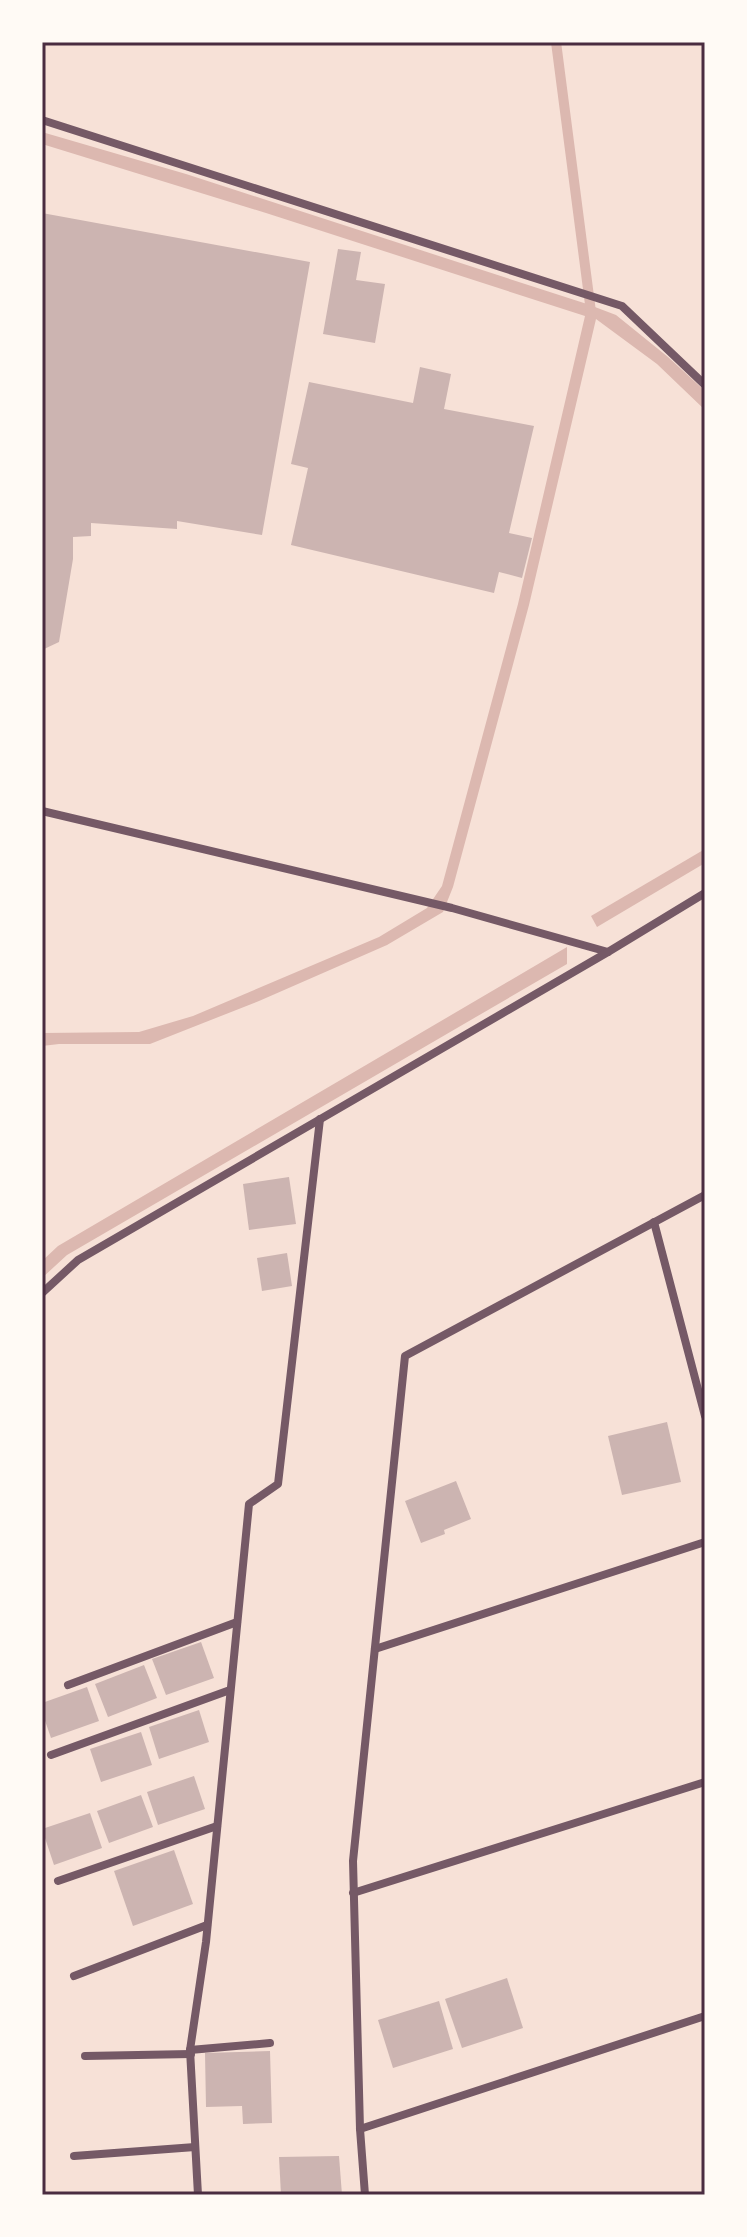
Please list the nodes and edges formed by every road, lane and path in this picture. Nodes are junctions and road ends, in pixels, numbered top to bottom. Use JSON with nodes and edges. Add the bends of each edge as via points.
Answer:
{"nodes":[{"id":1,"x":42,"y":120,"type":"edge"},
{"id":2,"x":705,"y":385,"type":"edge"},
{"id":3,"x":42,"y":811,"type":"edge"},
{"id":4,"x":705,"y":893,"type":"edge"},
{"id":5,"x":608,"y":952,"type":"junction"},
{"id":6,"x":320,"y":1119,"type":"junction"},
{"id":7,"x":705,"y":1195,"type":"edge"},
{"id":8,"x":654,"y":1222,"type":"junction"},
{"id":9,"x":42,"y":1293,"type":"edge"},
{"id":10,"x":705,"y":1416,"type":"edge"},
{"id":11,"x":705,"y":1542,"type":"edge"},
{"id":12,"x":237,"y":1622,"type":"junction"},
{"id":13,"x":375,"y":1649,"type":"junction"},
{"id":14,"x":68,"y":1685,"type":"dead end"},
{"id":15,"x":230,"y":1690,"type":"junction"},
{"id":16,"x":51,"y":1755,"type":"dead end"},
{"id":17,"x":705,"y":1782,"type":"edge"},
{"id":18,"x":217,"y":1826,"type":"junction"},
{"id":19,"x":58,"y":1881,"type":"dead end"},
{"id":20,"x":353,"y":1893,"type":"junction"},
{"id":21,"x":207,"y":1925,"type":"junction"},
{"id":22,"x":74,"y":1976,"type":"dead end"},
{"id":23,"x":705,"y":2016,"type":"edge"},
{"id":24,"x":270,"y":2043,"type":"dead end"},
{"id":25,"x":190,"y":2052,"type":"junction"},
{"id":26,"x":85,"y":2056,"type":"dead end"},
{"id":27,"x":360,"y":2129,"type":"junction"},
{"id":28,"x":195,"y":2147,"type":"junction"},
{"id":29,"x":74,"y":2156,"type":"dead end"},
{"id":30,"x":198,"y":2195,"type":"edge"},
{"id":31,"x":365,"y":2195,"type":"edge"}],
"edges":[{"from":1,"to":2,"type":"street","via":[[622,306]]},
{"from":3,"to":5,"type":"street","via":[[452,908]]},
{"from":4,"to":5,"type":"street"},
{"from":5,"to":6,"type":"street"},
{"from":6,"to":9,"type":"street","via":[[78,1260]]},
{"from":6,"to":12,"type":"street","via":[[278,1484],[249,1504]]},
{"from":7,"to":8,"type":"street"},
{"from":8,"to":10,"type":"street"},
{"from":8,"to":13,"type":"street","via":[[405,1356]]},
{"from":11,"to":13,"type":"street"},
{"from":12,"to":14,"type":"street"},
{"from":12,"to":15,"type":"street"},
{"from":13,"to":20,"type":"street"},
{"from":15,"to":16,"type":"street"},
{"from":15,"to":18,"type":"street"},
{"from":17,"to":20,"type":"street"},
{"from":18,"to":19,"type":"street"},
{"from":18,"to":21,"type":"street"},
{"from":20,"to":27,"type":"street"},
{"from":21,"to":22,"type":"street"},
{"from":21,"to":25,"type":"street"},
{"from":23,"to":27,"type":"street"},
{"from":24,"to":25,"type":"street"},
{"from":25,"to":26,"type":"street"},
{"from":25,"to":28,"type":"street"},
{"from":27,"to":31,"type":"street"},
{"from":28,"to":29,"type":"street"},
{"from":28,"to":30,"type":"street"}]}
